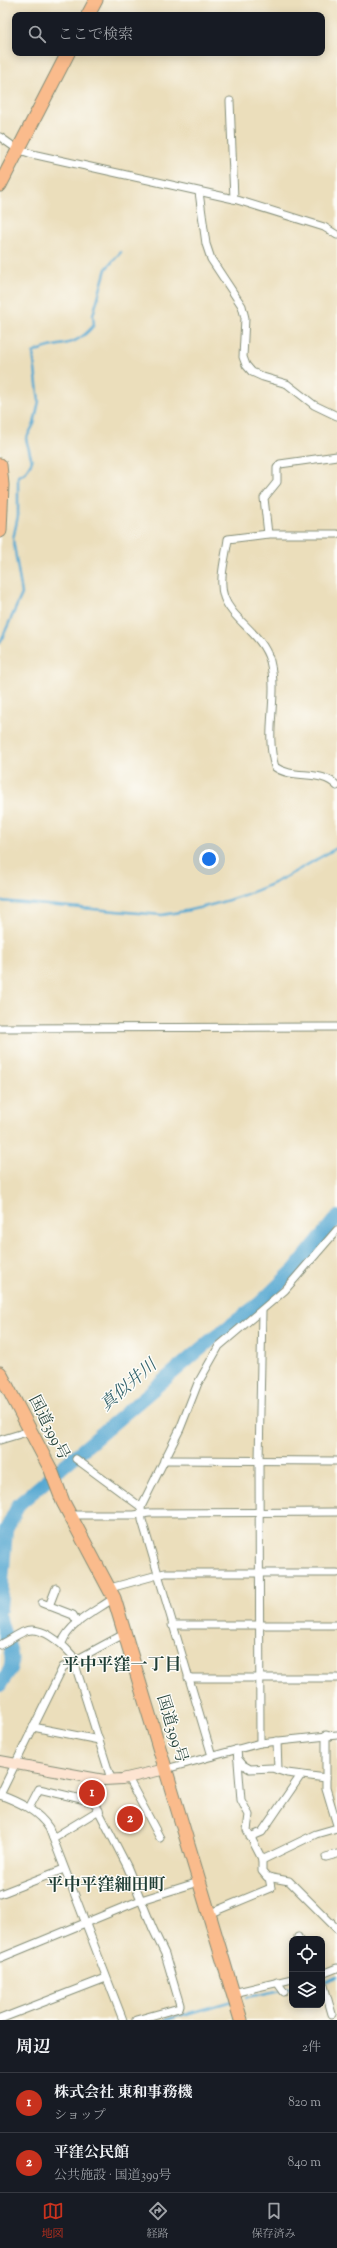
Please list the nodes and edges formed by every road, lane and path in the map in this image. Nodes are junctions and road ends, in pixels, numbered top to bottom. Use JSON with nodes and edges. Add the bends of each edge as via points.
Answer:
{"nodes":[{"id":1,"x":96,"y":0,"type":"edge"},
{"id":2,"x":90,"y":12,"type":"edge"},
{"id":3,"x":66,"y":56,"type":"edge"},
{"id":4,"x":230,"y":100,"type":"dead end"},
{"id":5,"x":0,"y":137,"type":"edge"},
{"id":6,"x":17,"y":149,"type":"junction"},
{"id":7,"x":0,"y":185,"type":"edge"},
{"id":8,"x":199,"y":192,"type":"junction"},
{"id":9,"x":234,"y":199,"type":"junction"},
{"id":10,"x":337,"y":234,"type":"edge"},
{"id":11,"x":337,"y":416,"type":"edge"},
{"id":12,"x":337,"y":456,"type":"edge"},
{"id":13,"x":0,"y":465,"type":"edge"},
{"id":14,"x":0,"y":531,"type":"edge"},
{"id":15,"x":268,"y":534,"type":"junction"},
{"id":16,"x":337,"y":534,"type":"edge"},
{"id":17,"x":337,"y":786,"type":"edge"},
{"id":18,"x":337,"y":1027,"type":"edge"},
{"id":19,"x":0,"y":1028,"type":"edge"},
{"id":20,"x":337,"y":1230,"type":"edge"},
{"id":21,"x":262,"y":1311,"type":"junction"},
{"id":22,"x":0,"y":1373,"type":"edge"},
{"id":23,"x":30,"y":1432,"type":"junction"},
{"id":24,"x":0,"y":1440,"type":"edge"},
{"id":25,"x":76,"y":1459,"type":"dead end"},
{"id":26,"x":164,"y":1460,"type":"junction"},
{"id":27,"x":259,"y":1460,"type":"junction"},
{"id":28,"x":337,"y":1461,"type":"edge"},
{"id":29,"x":141,"y":1511,"type":"junction"},
{"id":30,"x":337,"y":1512,"type":"edge"},
{"id":31,"x":260,"y":1513,"type":"junction"},
{"id":32,"x":70,"y":1515,"type":"junction"},
{"id":33,"x":260,"y":1573,"type":"junction"},
{"id":34,"x":337,"y":1573,"type":"edge"},
{"id":35,"x":157,"y":1574,"type":"junction"},
{"id":36,"x":56,"y":1588,"type":"dead end"},
{"id":37,"x":112,"y":1593,"type":"junction"},
{"id":38,"x":42,"y":1603,"type":"dead end"},
{"id":39,"x":50,"y":1606,"type":"junction"},
{"id":40,"x":78,"y":1623,"type":"junction"},
{"id":41,"x":172,"y":1625,"type":"junction"},
{"id":42,"x":260,"y":1625,"type":"junction"},
{"id":43,"x":337,"y":1625,"type":"edge"},
{"id":44,"x":124,"y":1634,"type":"junction"},
{"id":45,"x":62,"y":1643,"type":"junction"},
{"id":46,"x":1,"y":1644,"type":"edge"},
{"id":47,"x":73,"y":1661,"type":"junction"},
{"id":48,"x":260,"y":1677,"type":"junction"},
{"id":49,"x":188,"y":1678,"type":"junction"},
{"id":50,"x":337,"y":1678,"type":"edge"},
{"id":51,"x":33,"y":1727,"type":"junction"},
{"id":52,"x":326,"y":1735,"type":"junction"},
{"id":53,"x":337,"y":1735,"type":"edge"},
{"id":54,"x":99,"y":1740,"type":"junction"},
{"id":55,"x":277,"y":1741,"type":"junction"},
{"id":56,"x":260,"y":1743,"type":"junction"},
{"id":57,"x":237,"y":1749,"type":"junction"},
{"id":58,"x":212,"y":1756,"type":"junction"},
{"id":59,"x":238,"y":1759,"type":"junction"},
{"id":60,"x":0,"y":1761,"type":"edge"},
{"id":61,"x":15,"y":1763,"type":"junction"},
{"id":62,"x":166,"y":1769,"type":"junction"},
{"id":63,"x":278,"y":1770,"type":"junction"},
{"id":64,"x":301,"y":1775,"type":"junction"},
{"id":65,"x":128,"y":1778,"type":"junction"},
{"id":66,"x":326,"y":1778,"type":"junction"},
{"id":67,"x":111,"y":1779,"type":"junction"},
{"id":68,"x":0,"y":1795,"type":"edge"},
{"id":69,"x":29,"y":1808,"type":"junction"},
{"id":70,"x":99,"y":1810,"type":"junction"},
{"id":71,"x":337,"y":1827,"type":"edge"},
{"id":72,"x":250,"y":1837,"type":"junction"},
{"id":73,"x":53,"y":1838,"type":"junction"},
{"id":74,"x":160,"y":1838,"type":"dead end"},
{"id":75,"x":337,"y":1854,"type":"edge"},
{"id":76,"x":326,"y":1857,"type":"dead end"},
{"id":77,"x":262,"y":1860,"type":"junction"},
{"id":78,"x":64,"y":1869,"type":"junction"},
{"id":79,"x":269,"y":1877,"type":"junction"},
{"id":80,"x":199,"y":1882,"type":"junction"},
{"id":81,"x":0,"y":1894,"type":"edge"},
{"id":82,"x":141,"y":1900,"type":"junction"},
{"id":83,"x":213,"y":1912,"type":"dead end"},
{"id":84,"x":86,"y":1924,"type":"junction"},
{"id":85,"x":337,"y":1929,"type":"edge"},
{"id":86,"x":0,"y":1958,"type":"edge"},
{"id":87,"x":337,"y":1968,"type":"edge"},
{"id":88,"x":325,"y":1973,"type":"edge"},
{"id":89,"x":106,"y":1978,"type":"junction"},
{"id":90,"x":289,"y":1980,"type":"edge"},
{"id":91,"x":277,"y":1982,"type":"junction"},
{"id":92,"x":325,"y":1989,"type":"edge"},
{"id":93,"x":284,"y":1992,"type":"dead end"},
{"id":94,"x":233,"y":1993,"type":"junction"},
{"id":95,"x":332,"y":2014,"type":"dead end"},
{"id":96,"x":16,"y":2017,"type":"edge"},
{"id":97,"x":0,"y":2019,"type":"edge"},
{"id":98,"x":123,"y":2020,"type":"edge"},
{"id":99,"x":136,"y":2020,"type":"edge"},
{"id":100,"x":241,"y":2020,"type":"edge"}],
"edges":[{"from":1,"to":2,"type":"highway"},
{"from":3,"to":6,"type":"highway"},
{"from":4,"to":9,"type":"street"},
{"from":5,"to":6,"type":"street"},
{"from":6,"to":7,"type":"highway"},
{"from":6,"to":8,"type":"street"},
{"from":8,"to":9,"type":"street"},
{"from":8,"to":11,"type":"street","via":[[206,244],[211,259],[242,306],[245,318],[243,357],[246,365],[252,372],[287,384],[314,405]]},
{"from":9,"to":10,"type":"street","via":[[324,226]]},
{"from":12,"to":15,"type":"street","via":[[280,464],[277,468],[277,482],[264,498]]},
{"from":13,"to":14,"type":"highway"},
{"from":15,"to":16,"type":"street"},
{"from":15,"to":17,"type":"street","via":[[228,539],[222,586],[224,597],[261,641],[269,660],[274,693],[269,732],[275,767],[288,774],[324,778]]},
{"from":18,"to":19,"type":"street"},
{"from":20,"to":21,"type":"street","via":[[285,1290]]},
{"from":21,"to":26,"type":"street","via":[[220,1346],[211,1358]]},
{"from":21,"to":27,"type":"street"},
{"from":22,"to":23,"type":"highway","name":"国道399号"},
{"from":23,"to":24,"type":"street"},
{"from":23,"to":32,"type":"highway","name":"国道399号","via":[[51,1470]]},
{"from":25,"to":29,"type":"street"},
{"from":26,"to":27,"type":"street"},
{"from":26,"to":29,"type":"street"},
{"from":27,"to":28,"type":"street"},
{"from":27,"to":31,"type":"street"},
{"from":29,"to":31,"type":"street"},
{"from":29,"to":32,"type":"street"},
{"from":29,"to":35,"type":"street"},
{"from":30,"to":31,"type":"street"},
{"from":31,"to":33,"type":"street"},
{"from":32,"to":37,"type":"highway","name":"国道399号"},
{"from":33,"to":34,"type":"street"},
{"from":33,"to":35,"type":"street"},
{"from":33,"to":42,"type":"street"},
{"from":35,"to":37,"type":"street"},
{"from":35,"to":41,"type":"street"},
{"from":36,"to":39,"type":"street"},
{"from":37,"to":40,"type":"street"},
{"from":37,"to":44,"type":"highway","name":"国道399号"},
{"from":38,"to":39,"type":"street"},
{"from":39,"to":40,"type":"street","via":[[74,1615]]},
{"from":40,"to":45,"type":"street"},
{"from":41,"to":42,"type":"street"},
{"from":41,"to":49,"type":"street"},
{"from":42,"to":43,"type":"street"},
{"from":42,"to":48,"type":"street"},
{"from":44,"to":47,"type":"street"},
{"from":44,"to":62,"type":"highway","name":"国道399号"},
{"from":45,"to":46,"type":"street","via":[[34,1631],[23,1632]]},
{"from":45,"to":47,"type":"street"},
{"from":47,"to":51,"type":"street","via":[[63,1667]]},
{"from":47,"to":54,"type":"street"},
{"from":48,"to":49,"type":"street"},
{"from":48,"to":50,"type":"street"},
{"from":48,"to":56,"type":"street"},
{"from":49,"to":58,"type":"street"},
{"from":51,"to":54,"type":"street"},
{"from":51,"to":61,"type":"street"},
{"from":52,"to":53,"type":"street"},
{"from":52,"to":55,"type":"street"},
{"from":52,"to":66,"type":"street"},
{"from":54,"to":67,"type":"street"},
{"from":55,"to":56,"type":"street"},
{"from":55,"to":63,"type":"street"},
{"from":56,"to":57,"type":"street"},
{"from":57,"to":58,"type":"street"},
{"from":57,"to":59,"type":"street"},
{"from":58,"to":62,"type":"street"},
{"from":59,"to":63,"type":"street","via":[[250,1768]]},
{"from":59,"to":72,"type":"street","via":[[241,1800],[249,1815],[247,1828]]},
{"from":60,"to":61,"type":"street"},
{"from":61,"to":67,"type":"street","via":[[85,1777]]},
{"from":61,"to":68,"type":"street"},
{"from":62,"to":65,"type":"street"},
{"from":62,"to":80,"type":"highway","name":"国道399号"},
{"from":63,"to":64,"type":"street"},
{"from":64,"to":66,"type":"street"},
{"from":64,"to":72,"type":"street","via":[[262,1832]]},
{"from":65,"to":67,"type":"street"},
{"from":65,"to":74,"type":"street"},
{"from":66,"to":71,"type":"street","via":[[326,1788]]},
{"from":68,"to":69,"type":"street"},
{"from":69,"to":70,"type":"street","via":[[38,1789],[94,1802]]},
{"from":69,"to":73,"type":"street","via":[[44,1820]]},
{"from":70,"to":73,"type":"street"},
{"from":70,"to":82,"type":"street","via":[[128,1866]]},
{"from":71,"to":77,"type":"street","via":[[316,1834]]},
{"from":72,"to":77,"type":"street"},
{"from":73,"to":78,"type":"street"},
{"from":75,"to":76,"type":"street"},
{"from":77,"to":79,"type":"street","via":[[262,1871]]},
{"from":78,"to":81,"type":"street"},
{"from":78,"to":84,"type":"street"},
{"from":79,"to":83,"type":"street","via":[[271,1888]]},
{"from":79,"to":85,"type":"street","via":[[289,1881]]},
{"from":80,"to":82,"type":"street"},
{"from":80,"to":94,"type":"highway","name":"国道399号"},
{"from":82,"to":84,"type":"street"},
{"from":82,"to":99,"type":"street","via":[[165,1954],[180,2005],[179,2008]]},
{"from":84,"to":86,"type":"street"},
{"from":84,"to":89,"type":"street"},
{"from":87,"to":88,"type":"street"},
{"from":89,"to":96,"type":"street"},
{"from":89,"to":98,"type":"street"},
{"from":90,"to":91,"type":"street"},
{"from":91,"to":93,"type":"street"},
{"from":91,"to":94,"type":"street"},
{"from":92,"to":95,"type":"street"},
{"from":94,"to":100,"type":"highway","name":"国道399号"},
{"from":96,"to":97,"type":"street"}]}
